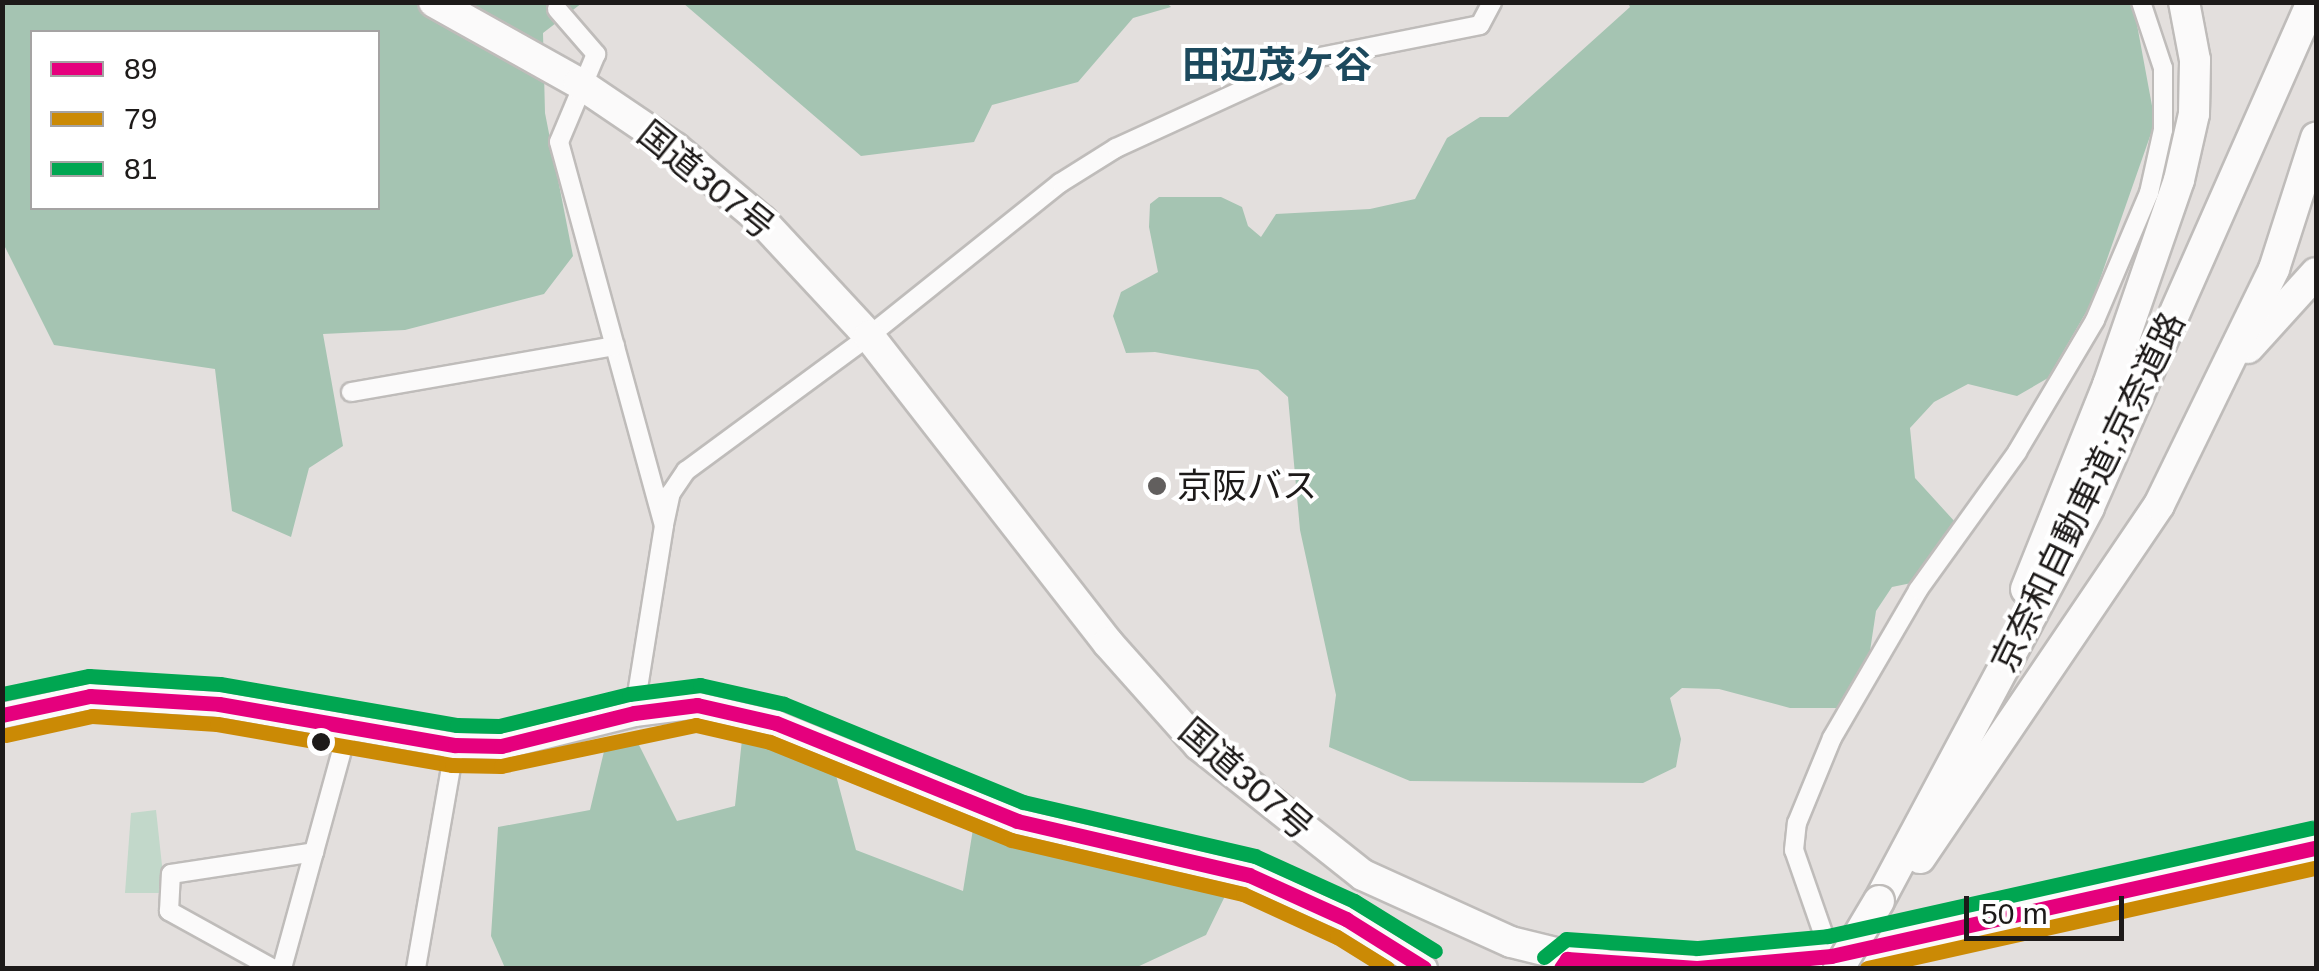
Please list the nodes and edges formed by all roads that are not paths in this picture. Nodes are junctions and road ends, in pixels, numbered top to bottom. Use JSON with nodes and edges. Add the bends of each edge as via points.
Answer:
{"nodes":[{"id":1,"x":434,"y":2,"type":"edge"},
{"id":2,"x":1492,"y":2,"type":"edge"},
{"id":3,"x":2141,"y":2,"type":"edge"},
{"id":4,"x":2184,"y":2,"type":"edge"},
{"id":5,"x":2312,"y":2,"type":"edge"},
{"id":6,"x":557,"y":10,"type":"dead end"},
{"id":7,"x":586,"y":88,"type":"junction"},
{"id":8,"x":2316,"y":138,"type":"edge"},
{"id":9,"x":2316,"y":272,"type":"edge"},
{"id":10,"x":870,"y":336,"type":"junction"},
{"id":11,"x":615,"y":346,"type":"junction"},
{"id":12,"x":2224,"y":373,"type":"junction"},
{"id":13,"x":351,"y":392,"type":"dead end"},
{"id":14,"x":664,"y":525,"type":"junction"},
{"id":15,"x":634,"y":713,"type":"junction"},
{"id":16,"x":2,"y":714,"type":"edge"},
{"id":17,"x":349,"y":724,"type":"junction"},
{"id":18,"x":456,"y":746,"type":"junction"},
{"id":19,"x":1910,"y":841,"type":"junction"},
{"id":20,"x":2316,"y":848,"type":"edge"},
{"id":21,"x":314,"y":852,"type":"junction"},
{"id":22,"x":1886,"y":903,"type":"junction"},
{"id":23,"x":1564,"y":964,"type":"edge"},
{"id":24,"x":1841,"y":964,"type":"edge"},
{"id":25,"x":272,"y":968,"type":"edge"},
{"id":26,"x":282,"y":968,"type":"edge"},
{"id":27,"x":416,"y":968,"type":"edge"},
{"id":28,"x":1424,"y":968,"type":"edge"}],
"edges":[{"from":1,"to":7,"type":"highway","name":"国道307号"},
{"from":2,"to":10,"type":"street","via":[[1480,25],[1310,60],[1116,148],[1060,183]]},
{"from":3,"to":24,"type":"street","via":[[2163,68],[2163,130],[2149,193],[2095,320],[2017,452],[1918,590],[1832,738],[1797,823],[1794,850]]},
{"from":4,"to":19,"type":"highway","via":[[2195,60],[2194,114],[2179,180],[2108,385],[2025,593]]},
{"from":5,"to":19,"type":"highway","name":"京奈和自動車道;京奈道路","via":[[2098,489]]},
{"from":6,"to":7,"type":"street","via":[[596,54]]},
{"from":7,"to":10,"type":"highway","name":"国道307号","via":[[675,148],[762,222]]},
{"from":7,"to":11,"type":"street","via":[[559,142]]},
{"from":8,"to":12,"type":"highway","name":"京奈和自動車道;京奈道路","via":[[2280,254]]},
{"from":9,"to":12,"type":"highway"},
{"from":10,"to":14,"type":"street","via":[[686,471],[671,493]]},
{"from":10,"to":23,"type":"highway","name":"国道307号","via":[[1108,643],[1199,745],[1363,876]]},
{"from":11,"to":13,"type":"street"},
{"from":11,"to":14,"type":"street"},
{"from":12,"to":22,"type":"highway","name":"京奈和自動車道;京奈道路","via":[[2159,505]]},
{"from":14,"to":15,"type":"street"},
{"from":15,"to":18,"type":"street","via":[[501,746]]},
{"from":15,"to":28,"type":"street","via":[[697,705],[776,723],[1016,821],[1249,875],[1346,919]]},
{"from":16,"to":17,"type":"street","via":[[90,696],[219,704]]},
{"from":17,"to":18,"type":"street"},
{"from":17,"to":21,"type":"street"},
{"from":18,"to":27,"type":"street"},
{"from":19,"to":22,"type":"highway","name":"京奈和自動車道;京奈道路"},
{"from":20,"to":24,"type":"highway","name":"国道307号"},
{"from":21,"to":25,"type":"street","via":[[171,874],[169,911]]},
{"from":21,"to":26,"type":"street"},
{"from":22,"to":24,"type":"highway","name":"京奈和自動車道;京奈道路"},
{"from":23,"to":24,"type":"highway","name":"国道307号"}]}
